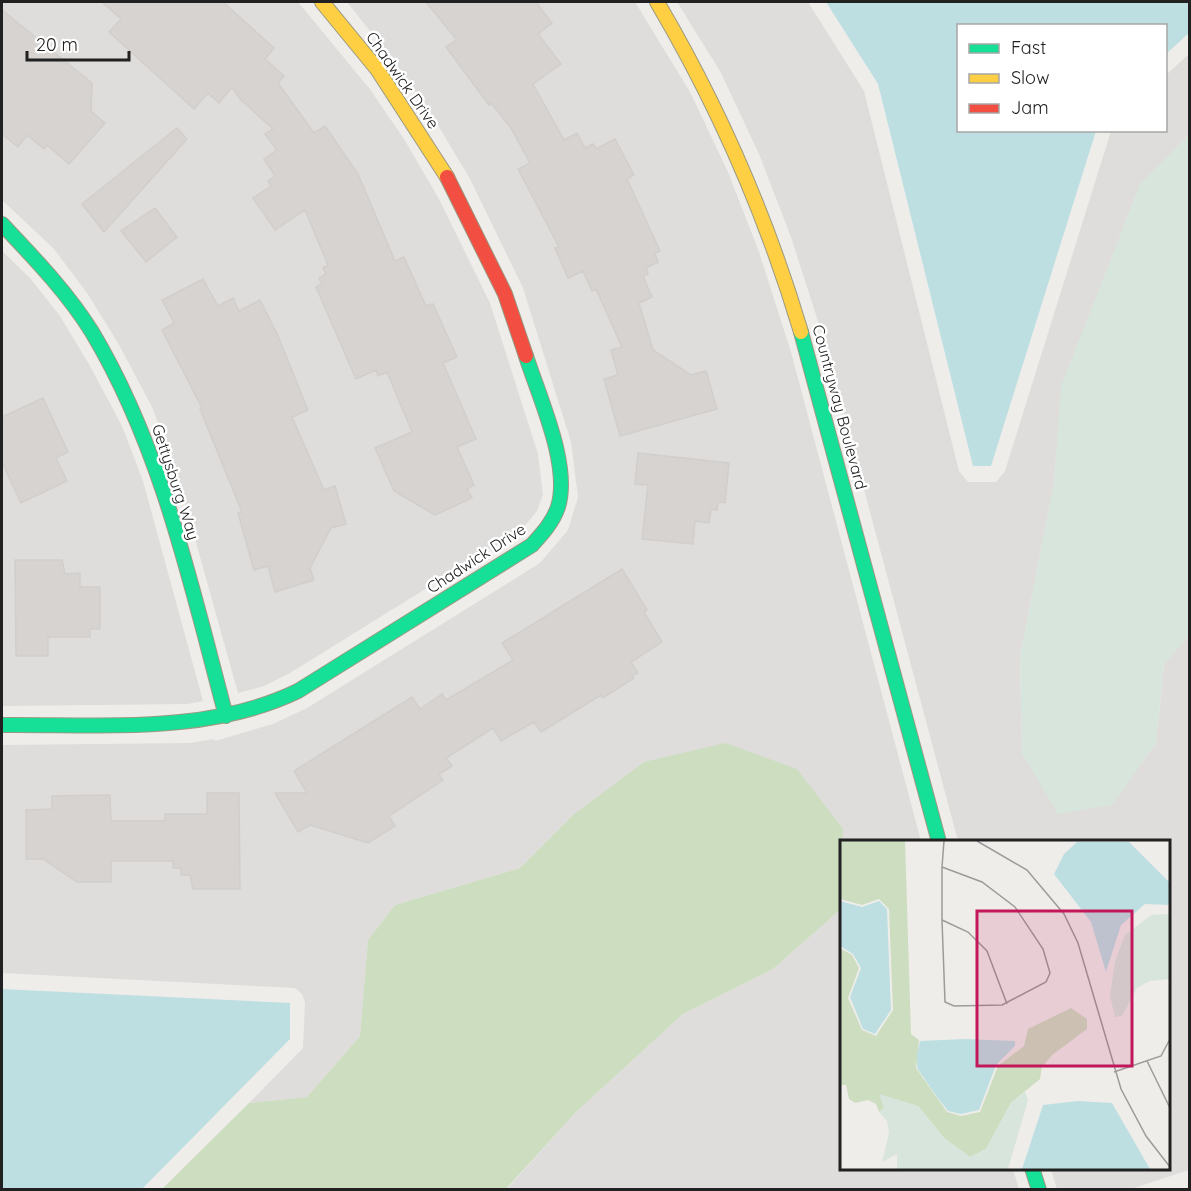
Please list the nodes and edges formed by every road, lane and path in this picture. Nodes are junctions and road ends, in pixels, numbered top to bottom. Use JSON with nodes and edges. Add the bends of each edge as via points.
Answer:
{"nodes":[{"id":1,"x":322,"y":2,"type":"edge"},
{"id":2,"x":657,"y":2,"type":"edge"},
{"id":3,"x":2,"y":224,"type":"edge"},
{"id":4,"x":226,"y":716,"type":"junction"},
{"id":5,"x":2,"y":726,"type":"edge"},
{"id":6,"x":938,"y":840,"type":"edge"},
{"id":7,"x":1033,"y":1170,"type":"edge"},
{"id":8,"x":1039,"y":1190,"type":"edge"}],
"edges":[{"from":1,"to":4,"type":"street","name":"Chadwick Drive","via":[[383,76],[418,128],[454,188],[501,285],[555,448],[561,498],[552,522],[532,545],[298,691],[269,705]]},
{"from":2,"to":6,"type":"street","name":"Countryway Boulevard","via":[[705,82],[744,164],[775,244],[808,346]]},
{"from":3,"to":4,"type":"street","name":"Gettysburg Way","via":[[42,264],[73,305],[104,353],[137,417],[159,475]]},
{"from":4,"to":5,"type":"street","name":"Chadwick Drive","via":[[190,723]]},
{"from":7,"to":8,"type":"street"}]}
